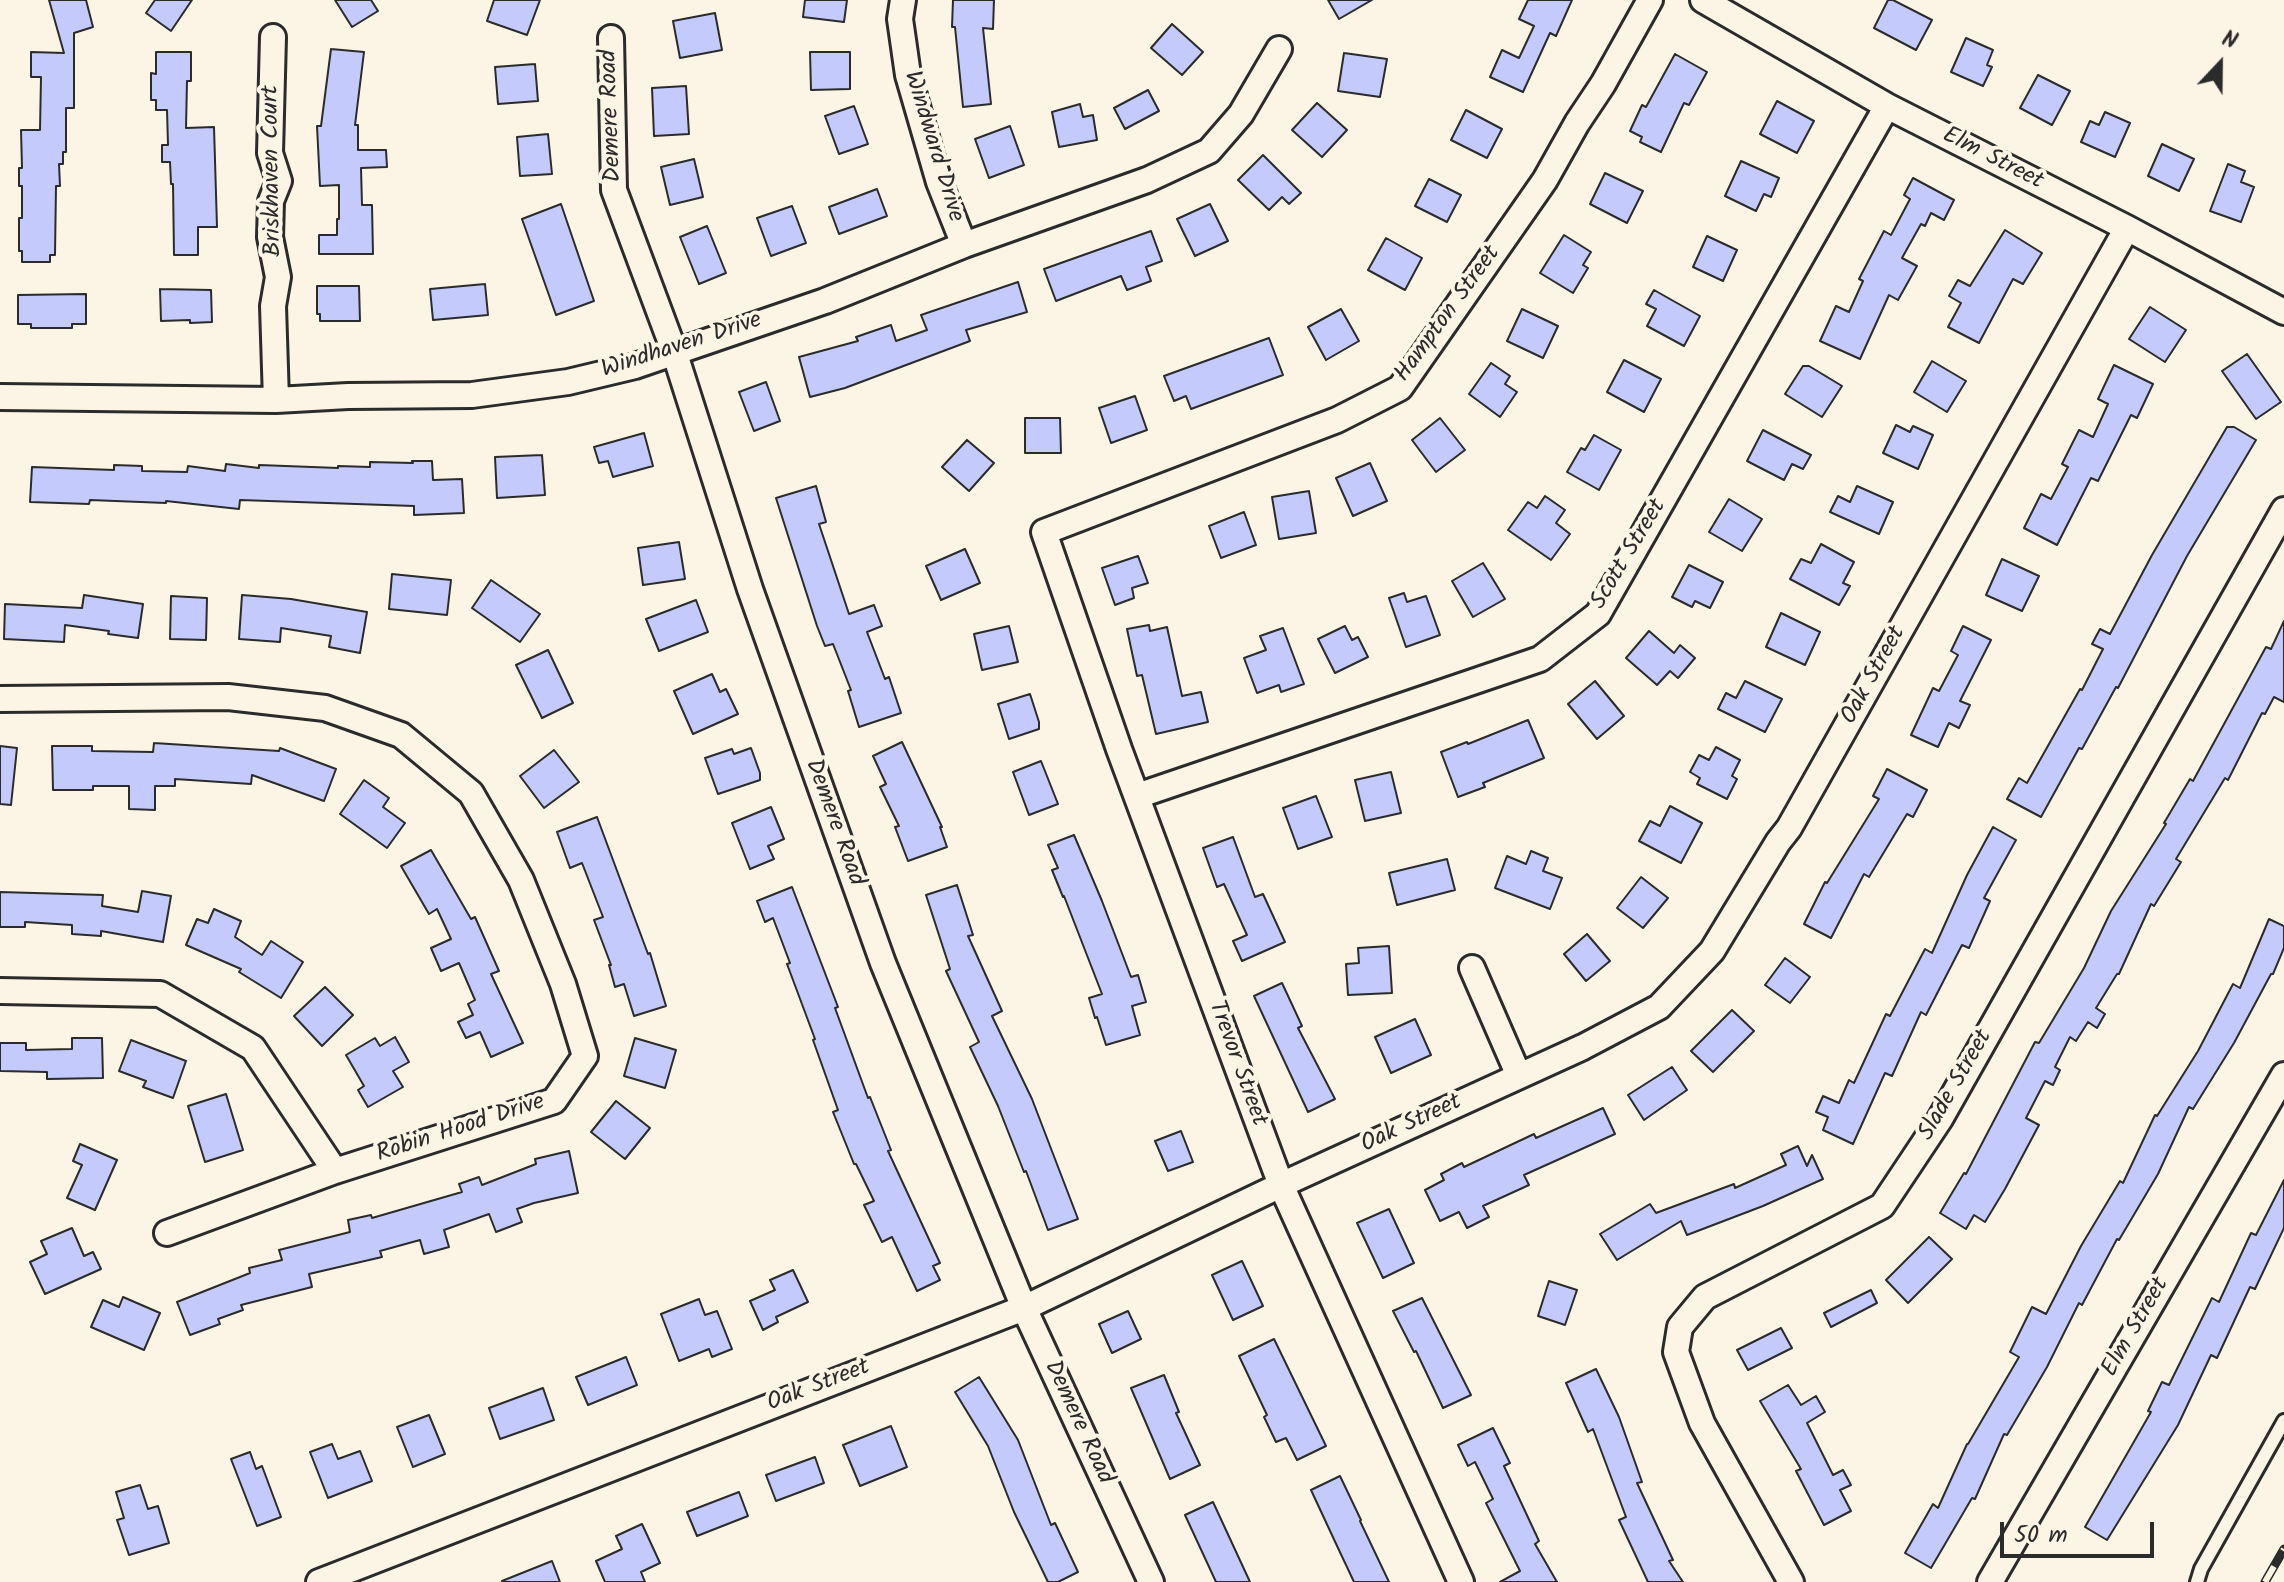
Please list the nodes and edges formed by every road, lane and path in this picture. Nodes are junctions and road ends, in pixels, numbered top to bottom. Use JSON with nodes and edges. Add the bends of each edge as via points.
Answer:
{"nodes":[{"id":1,"x":903,"y":0,"type":"edge"},
{"id":2,"x":1650,"y":0,"type":"edge"},
{"id":3,"x":1703,"y":0,"type":"edge"},
{"id":4,"x":273,"y":37,"type":"dead end"},
{"id":5,"x":611,"y":38,"type":"dead end"},
{"id":6,"x":1279,"y":49,"type":"dead end"},
{"id":7,"x":1887,"y":106,"type":"junction"},
{"id":8,"x":2127,"y":228,"type":"junction"},
{"id":9,"x":964,"y":245,"type":"junction"},
{"id":10,"x":2284,"y":312,"type":"edge"},
{"id":11,"x":674,"y":351,"type":"junction"},
{"id":12,"x":0,"y":397,"type":"edge"},
{"id":13,"x":276,"y":400,"type":"junction"},
{"id":14,"x":2284,"y":510,"type":"edge"},
{"id":15,"x":1044,"y":532,"type":"joint"},
{"id":16,"x":0,"y":699,"type":"edge"},
{"id":17,"x":1137,"y":796,"type":"junction"},
{"id":18,"x":1472,"y":968,"type":"dead end"},
{"id":19,"x":0,"y":991,"type":"edge"},
{"id":20,"x":2284,"y":1075,"type":"edge"},
{"id":21,"x":1519,"y":1076,"type":"junction"},
{"id":22,"x":335,"y":1171,"type":"junction"},
{"id":23,"x":1281,"y":1185,"type":"junction"},
{"id":24,"x":167,"y":1233,"type":"dead end"},
{"id":25,"x":1024,"y":1308,"type":"junction"},
{"id":26,"x":2284,"y":1421,"type":"edge"},
{"id":27,"x":319,"y":1582,"type":"edge"},
{"id":28,"x":1151,"y":1582,"type":"edge"},
{"id":29,"x":1461,"y":1582,"type":"edge"},
{"id":30,"x":1791,"y":1582,"type":"edge"},
{"id":31,"x":1990,"y":1582,"type":"edge"},
{"id":32,"x":2197,"y":1582,"type":"edge"}],
"edges":[{"from":1,"to":9,"type":"street","name":"Windward Drive","via":[[900,19],[908,75],[939,182]]},
{"from":2,"to":15,"type":"street","name":"Hampton Street","via":[[1545,180],[1400,388],[1337,420]]},
{"from":3,"to":7,"type":"street","name":"Elm Street"},
{"from":4,"to":13,"type":"street","name":"Briskhaven Court","via":[[270,153],[279,181],[271,201],[270,237],[278,277],[273,306]]},
{"from":5,"to":11,"type":"street","name":"Demere Road","via":[[614,190]]},
{"from":6,"to":9,"type":"street","name":"Windhaven Drive","via":[[1241,114],[1209,151],[1147,180]]},
{"from":7,"to":8,"type":"street","name":"Elm Street"},
{"from":7,"to":17,"type":"street","name":"Scott Street","via":[[1598,614],[1540,659]]},
{"from":8,"to":10,"type":"street","name":"Elm Street"},
{"from":8,"to":21,"type":"street","name":"Oak Street","via":[[1789,828],[1712,951],[1659,1007]]},
{"from":9,"to":11,"type":"street","name":"Windhaven Drive","via":[[825,301]]},
{"from":11,"to":13,"type":"street","name":"Windhaven Drive","via":[[568,382],[486,393]]},
{"from":11,"to":25,"type":"street","name":"Demere Road","via":[[750,589],[883,963]]},
{"from":12,"to":13,"type":"street","name":"Windhaven Drive"},
{"from":14,"to":30,"type":"street","name":"Slade Street","via":[[1940,1119],[1882,1206],[1705,1297],[1680,1327],[1676,1352],[1702,1423]]},
{"from":15,"to":17,"type":"street","name":"Trevor Street"},
{"from":16,"to":22,"type":"street","name":"Robin Hood Drive","via":[[228,697],[325,708],[401,735],[471,793],[521,880],[585,1056],[554,1101]]},
{"from":17,"to":23,"type":"street","name":"Trevor Street"},
{"from":18,"to":21,"type":"street"},
{"from":19,"to":22,"type":"street","via":[[160,994],[253,1048]]},
{"from":20,"to":31,"type":"street","name":"Elm Street"},
{"from":21,"to":23,"type":"street","name":"Oak Street"},
{"from":22,"to":24,"type":"street","name":"Robin Hood Drive"},
{"from":23,"to":25,"type":"street","name":"Oak Street"},
{"from":23,"to":29,"type":"street","name":"Trevor Street"},
{"from":25,"to":27,"type":"street","name":"Oak Street"},
{"from":25,"to":28,"type":"street","name":"Demere Road"},
{"from":26,"to":32,"type":"lane"}]}
